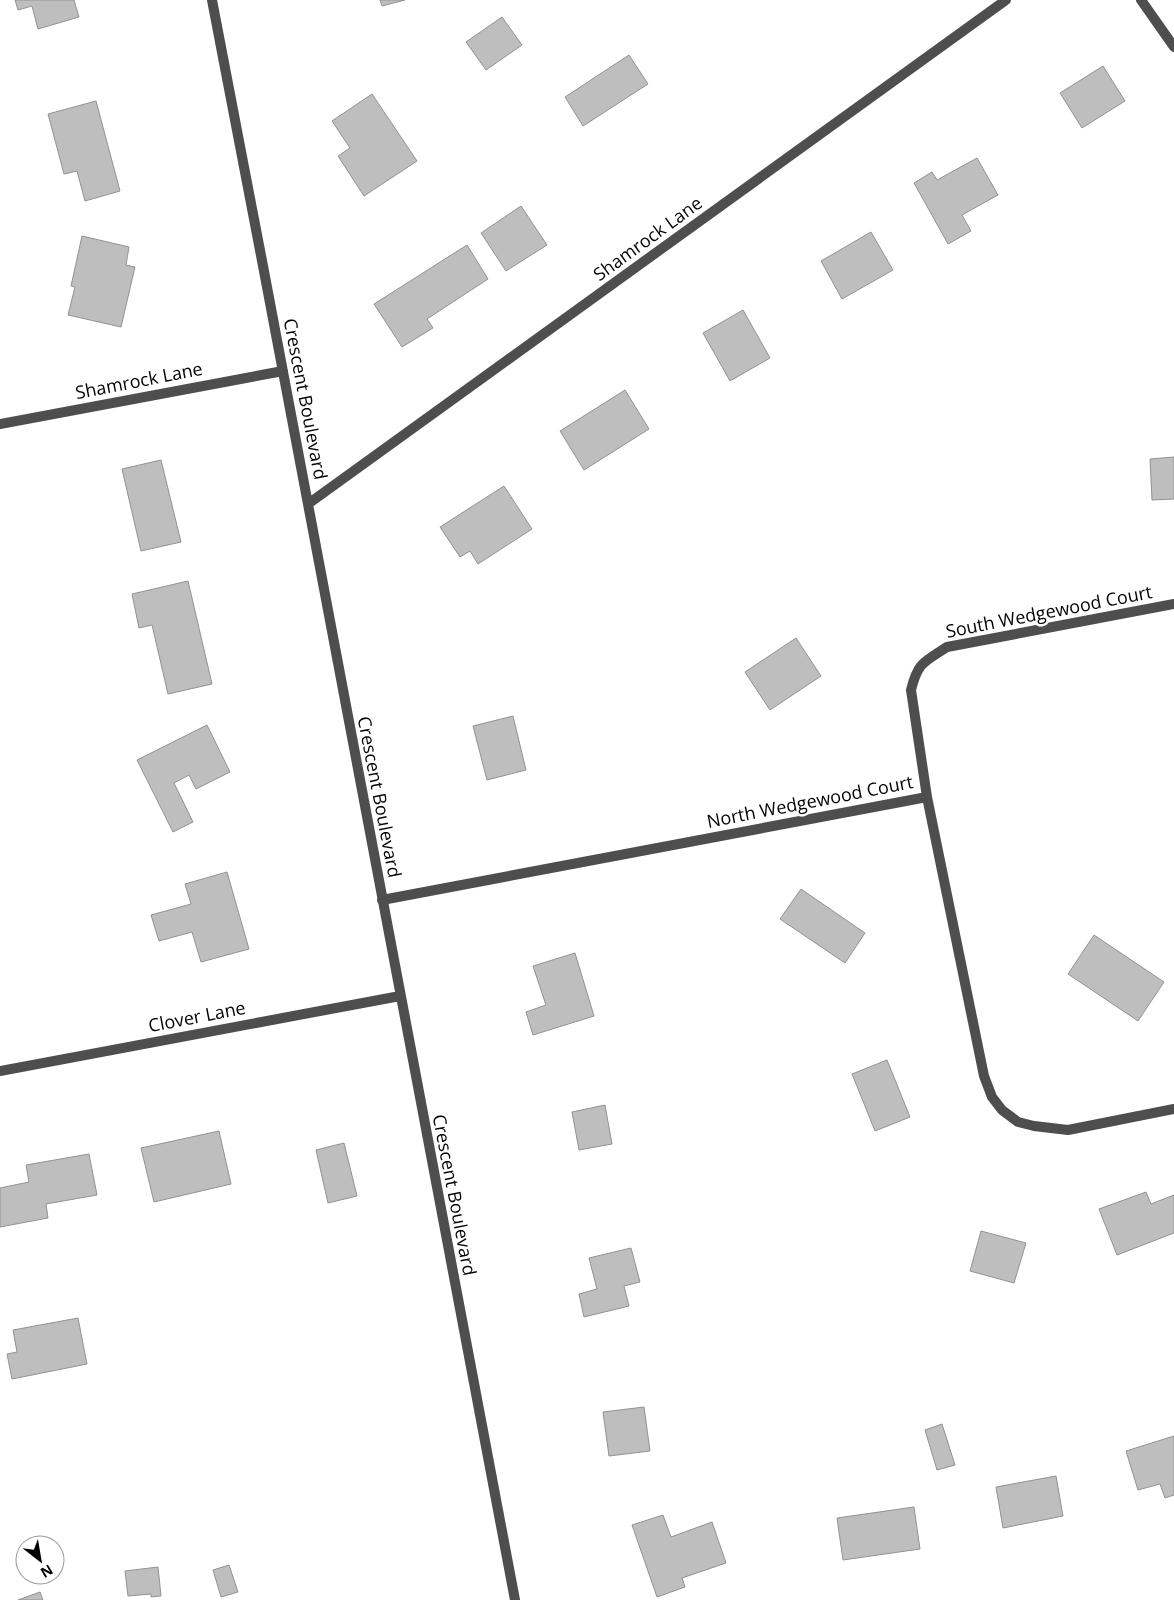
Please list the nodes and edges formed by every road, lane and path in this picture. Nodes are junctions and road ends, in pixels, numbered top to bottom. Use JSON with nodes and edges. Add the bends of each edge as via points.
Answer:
{"nodes":[{"id":1,"x":212,"y":0,"type":"edge"},
{"id":2,"x":1006,"y":0,"type":"edge"},
{"id":3,"x":1141,"y":0,"type":"edge"},
{"id":4,"x":1174,"y":47,"type":"edge"},
{"id":5,"x":283,"y":371,"type":"junction"},
{"id":6,"x":0,"y":424,"type":"edge"},
{"id":7,"x":308,"y":504,"type":"junction"},
{"id":8,"x":1174,"y":604,"type":"edge"},
{"id":9,"x":928,"y":797,"type":"junction"},
{"id":10,"x":382,"y":900,"type":"junction"},
{"id":11,"x":400,"y":996,"type":"junction"},
{"id":12,"x":0,"y":1071,"type":"edge"},
{"id":13,"x":1174,"y":1110,"type":"edge"},
{"id":14,"x":515,"y":1600,"type":"edge"}],
"edges":[{"from":1,"to":5,"type":"street","name":"Crescent Boulevard"},
{"from":2,"to":7,"type":"street","name":"Shamrock Lane"},
{"from":3,"to":4,"type":"street"},
{"from":5,"to":6,"type":"street","name":"Shamrock Lane"},
{"from":5,"to":7,"type":"street","name":"Crescent Boulevard"},
{"from":7,"to":10,"type":"street","name":"Crescent Boulevard"},
{"from":8,"to":9,"type":"street","name":"South Wedgewood Court","via":[[947,647],[920,666],[911,690]]},
{"from":9,"to":10,"type":"street","name":"North Wedgewood Court"},
{"from":9,"to":13,"type":"street","name":"North Wedgewood Court","via":[[984,1076],[997,1104],[1018,1122],[1068,1130]]},
{"from":10,"to":11,"type":"street","name":"Crescent Boulevard"},
{"from":11,"to":12,"type":"street","name":"Clover Lane"},
{"from":11,"to":14,"type":"street","name":"Crescent Boulevard"}]}
